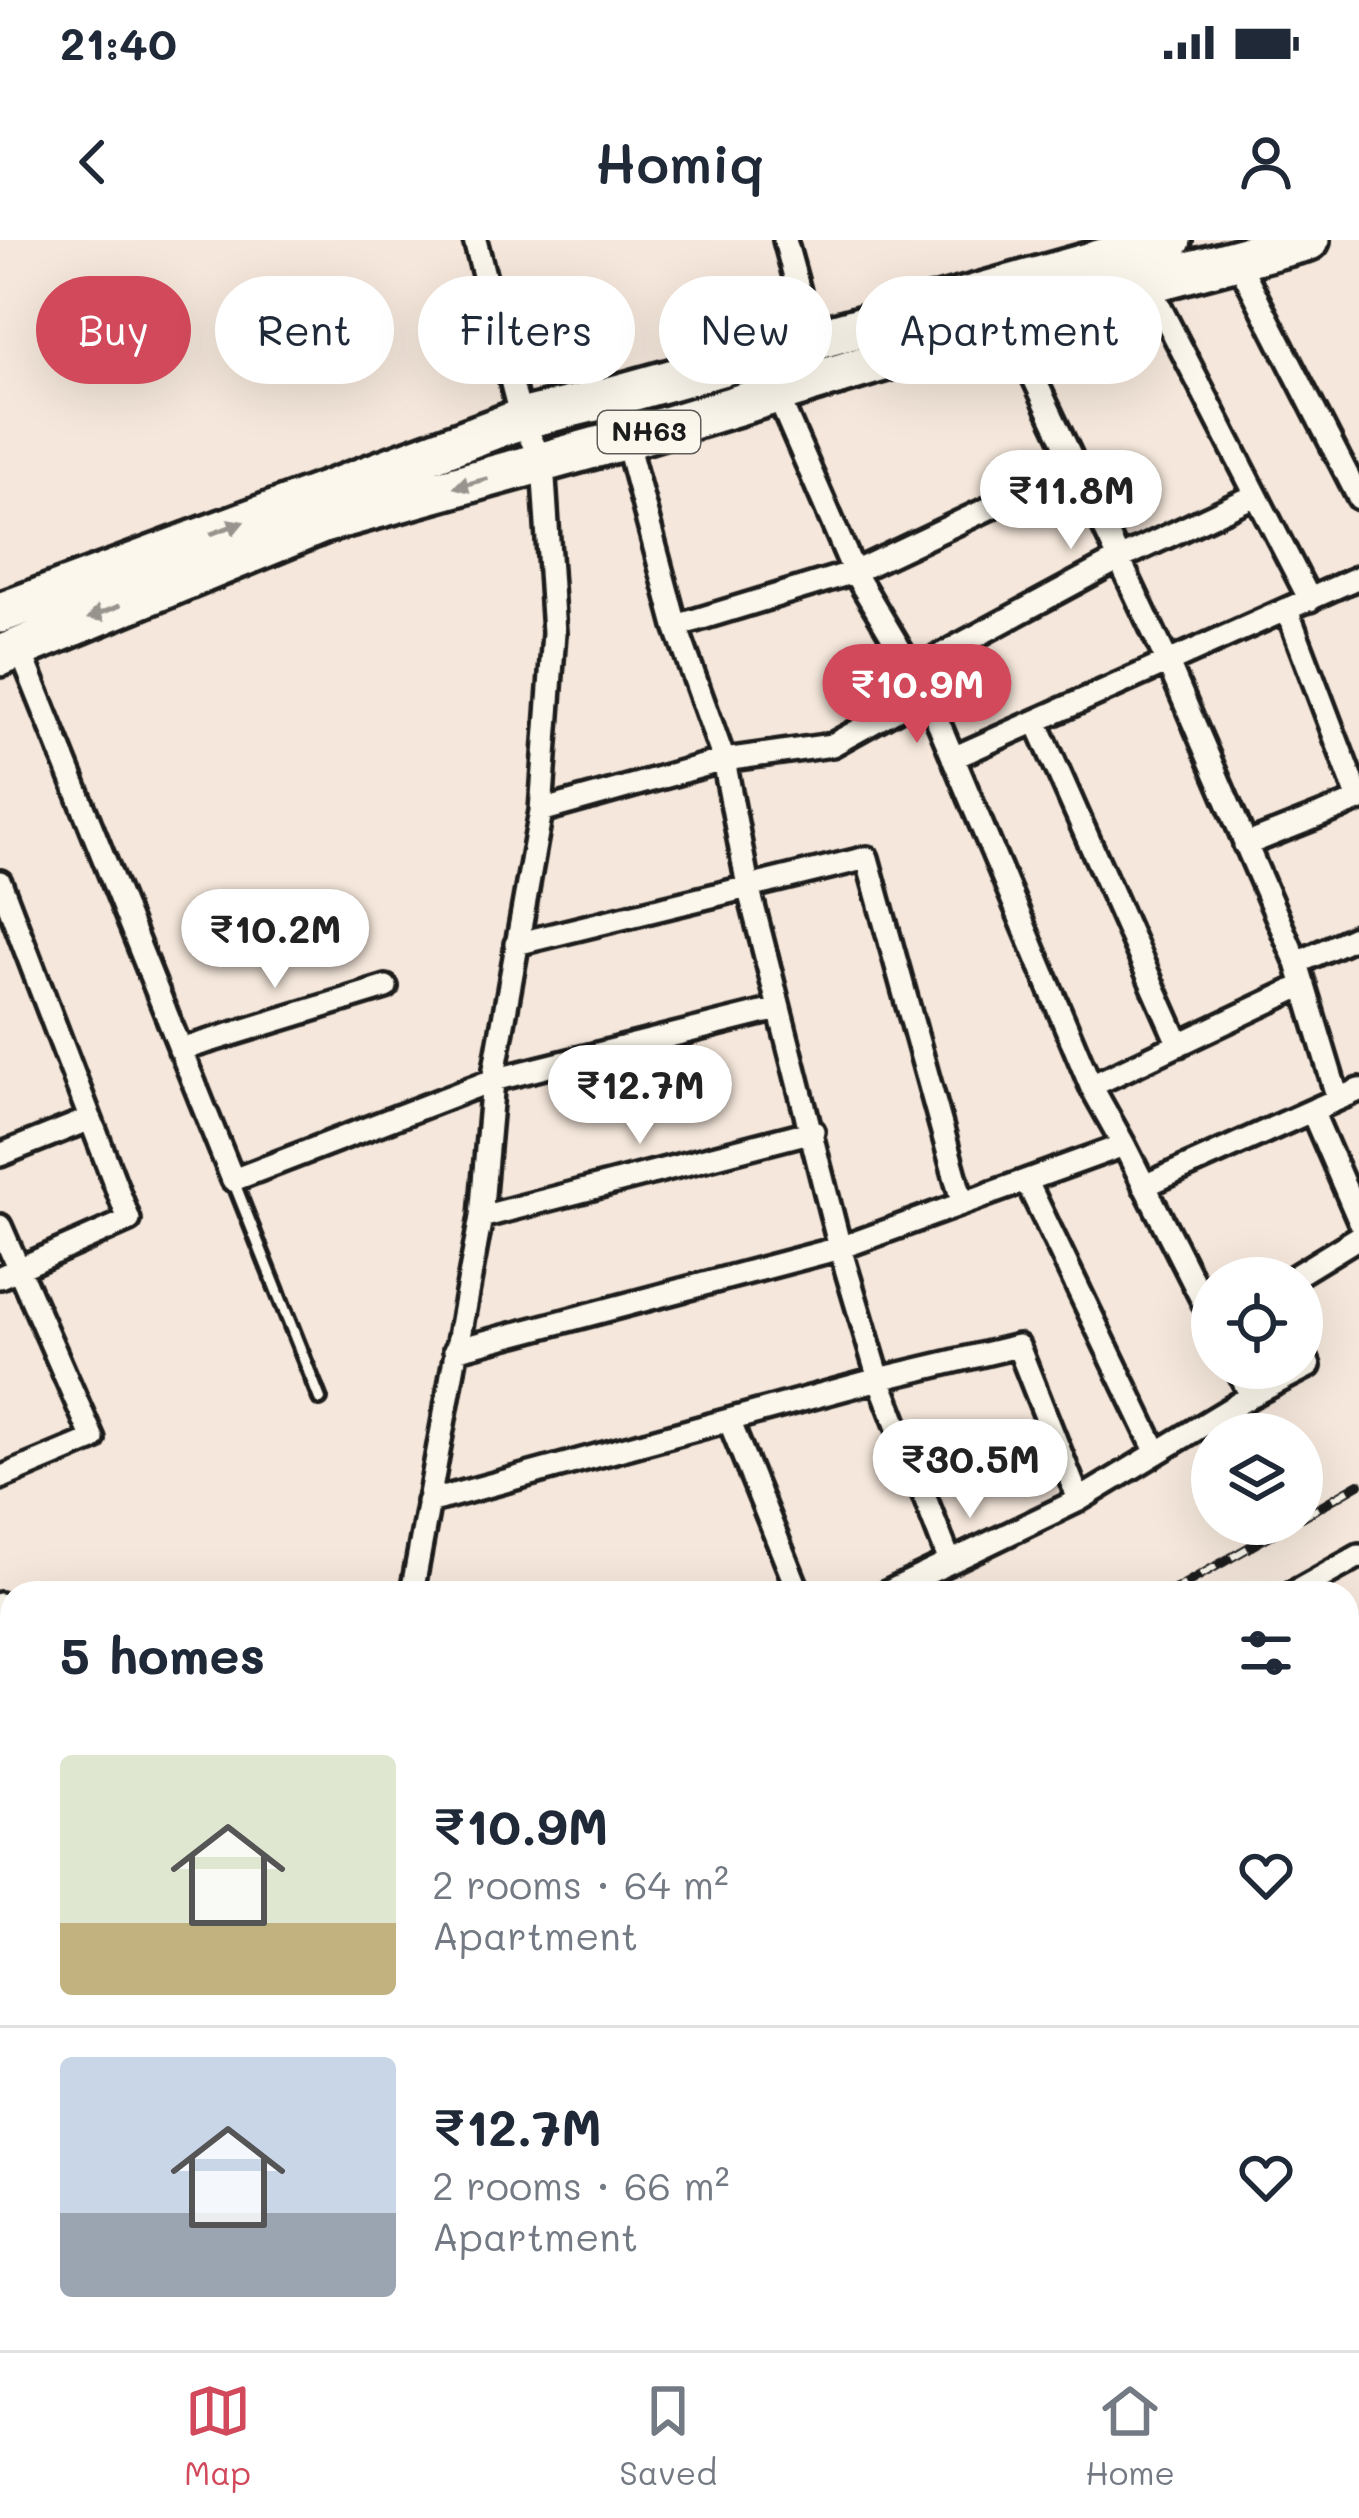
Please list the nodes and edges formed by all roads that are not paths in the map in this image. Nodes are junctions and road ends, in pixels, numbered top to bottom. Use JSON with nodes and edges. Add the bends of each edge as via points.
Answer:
{"nodes":[{"id":1,"x":475,"y":240,"type":"edge"},
{"id":2,"x":785,"y":240,"type":"edge"},
{"id":3,"x":1171,"y":240,"type":"edge"},
{"id":4,"x":1309,"y":240,"type":"edge"},
{"id":5,"x":1237,"y":259,"type":"junction"},
{"id":6,"x":795,"y":276,"type":"edge"},
{"id":7,"x":1162,"y":280,"type":"edge"},
{"id":8,"x":1162,"y":311,"type":"edge"},
{"id":9,"x":832,"y":333,"type":"edge"},
{"id":10,"x":856,"y":370,"type":"edge"},
{"id":11,"x":659,"y":383,"type":"edge"},
{"id":12,"x":1037,"y":384,"type":"edge"},
{"id":13,"x":777,"y":394,"type":"junction"},
{"id":14,"x":521,"y":418,"type":"junction"},
{"id":15,"x":626,"y":440,"type":"junction"},
{"id":16,"x":543,"y":463,"type":"junction"},
{"id":17,"x":1076,"y":466,"type":"junction"},
{"id":18,"x":1256,"y":495,"type":"junction"},
{"id":19,"x":1359,"y":498,"type":"edge"},
{"id":20,"x":1119,"y":559,"type":"junction"},
{"id":21,"x":854,"y":572,"type":"junction"},
{"id":22,"x":1359,"y":577,"type":"edge"},
{"id":23,"x":1310,"y":600,"type":"junction"},
{"id":24,"x":1287,"y":610,"type":"junction"},
{"id":25,"x":676,"y":626,"type":"junction"},
{"id":26,"x":6,"y":639,"type":"edge"},
{"id":27,"x":1168,"y":663,"type":"junction"},
{"id":28,"x":915,"y":669,"type":"junction"},
{"id":29,"x":926,"y":693,"type":"junction"},
{"id":30,"x":1036,"y":722,"type":"junction"},
{"id":31,"x":953,"y":758,"type":"junction"},
{"id":32,"x":724,"y":760,"type":"junction"},
{"id":33,"x":542,"y":811,"type":"junction"},
{"id":34,"x":1245,"y":845,"type":"junction"},
{"id":35,"x":0,"y":881,"type":"edge"},
{"id":36,"x":748,"y":886,"type":"junction"},
{"id":37,"x":1359,"y":935,"type":"edge"},
{"id":38,"x":516,"y":944,"type":"junction"},
{"id":39,"x":1300,"y":974,"type":"junction"},
{"id":40,"x":386,"y":986,"type":"dead end"},
{"id":41,"x":778,"y":1009,"type":"junction"},
{"id":42,"x":1179,"y":1045,"type":"junction"},
{"id":43,"x":180,"y":1050,"type":"junction"},
{"id":44,"x":493,"y":1080,"type":"junction"},
{"id":45,"x":1091,"y":1086,"type":"junction"},
{"id":46,"x":1349,"y":1095,"type":"edge"},
{"id":47,"x":1312,"y":1111,"type":"junction"},
{"id":48,"x":90,"y":1119,"type":"junction"},
{"id":49,"x":813,"y":1131,"type":"junction"},
{"id":50,"x":1124,"y":1145,"type":"junction"},
{"id":51,"x":0,"y":1155,"type":"edge"},
{"id":52,"x":233,"y":1180,"type":"junction"},
{"id":53,"x":1027,"y":1182,"type":"junction"},
{"id":54,"x":1144,"y":1186,"type":"junction"},
{"id":55,"x":962,"y":1201,"type":"junction"},
{"id":56,"x":481,"y":1217,"type":"junction"},
{"id":57,"x":1359,"y":1220,"type":"edge"},
{"id":58,"x":0,"y":1226,"type":"edge"},
{"id":59,"x":1359,"y":1237,"type":"edge"},
{"id":60,"x":840,"y":1248,"type":"junction"},
{"id":61,"x":1323,"y":1259,"type":"edge"},
{"id":62,"x":10,"y":1272,"type":"edge"},
{"id":63,"x":1191,"y":1278,"type":"edge"},
{"id":64,"x":455,"y":1350,"type":"junction"},
{"id":65,"x":880,"y":1379,"type":"junction"},
{"id":66,"x":1248,"y":1389,"type":"edge"},
{"id":67,"x":1265,"y":1389,"type":"edge"},
{"id":68,"x":1251,"y":1396,"type":"junction"},
{"id":69,"x":320,"y":1400,"type":"dead end"},
{"id":70,"x":729,"y":1420,"type":"junction"},
{"id":71,"x":1157,"y":1453,"type":"junction"},
{"id":72,"x":0,"y":1478,"type":"edge"},
{"id":73,"x":1079,"y":1500,"type":"junction"},
{"id":74,"x":428,"y":1502,"type":"junction"},
{"id":75,"x":1359,"y":1556,"type":"edge"},
{"id":76,"x":950,"y":1562,"type":"junction"},
{"id":77,"x":414,"y":1581,"type":"edge"},
{"id":78,"x":795,"y":1581,"type":"edge"},
{"id":79,"x":911,"y":1581,"type":"edge"},
{"id":80,"x":1314,"y":1581,"type":"edge"}],
"edges":[{"from":1,"to":14,"type":"street"},
{"from":2,"to":6,"type":"street"},
{"from":3,"to":9,"type":"highway","number":"NH63"},
{"from":4,"to":5,"type":"highway","number":"NH63"},
{"from":5,"to":7,"type":"highway","number":"NH63"},
{"from":5,"to":19,"type":"street"},
{"from":8,"to":18,"type":"street"},
{"from":10,"to":13,"type":"highway","number":"NH63"},
{"from":11,"to":14,"type":"highway","number":"NH63"},
{"from":12,"to":17,"type":"street"},
{"from":13,"to":15,"type":"highway","number":"NH63"},
{"from":13,"to":21,"type":"street"},
{"from":14,"to":16,"type":"street"},
{"from":26,"to":14,"type":"highway","number":"NH63","one_way":true},
{"from":15,"to":16,"type":"highway","number":"NH63"},
{"from":15,"to":25,"type":"street"},
{"from":16,"to":26,"type":"highway","number":"NH63","one_way":true,"via":[[323,523]]},
{"from":16,"to":33,"type":"street","via":[[554,633]]},
{"from":17,"to":20,"type":"street"},
{"from":17,"to":21,"type":"street"},
{"from":18,"to":20,"type":"street"},
{"from":18,"to":23,"type":"street"},
{"from":20,"to":27,"type":"street"},
{"from":20,"to":28,"type":"street"},
{"from":21,"to":25,"type":"street"},
{"from":21,"to":28,"type":"street"},
{"from":22,"to":23,"type":"street"},
{"from":23,"to":24,"type":"street"},
{"from":24,"to":27,"type":"street"},
{"from":24,"to":34,"type":"street","via":[[1359,800]]},
{"from":25,"to":32,"type":"street"},
{"from":26,"to":43,"type":"street"},
{"from":27,"to":30,"type":"street"},
{"from":27,"to":34,"type":"street"},
{"from":28,"to":29,"type":"street"},
{"from":29,"to":31,"type":"street"},
{"from":29,"to":32,"type":"street","via":[[832,745]]},
{"from":30,"to":31,"type":"street"},
{"from":30,"to":42,"type":"street"},
{"from":31,"to":45,"type":"street"},
{"from":32,"to":33,"type":"street"},
{"from":32,"to":36,"type":"street"},
{"from":33,"to":38,"type":"street"},
{"from":34,"to":39,"type":"street"},
{"from":35,"to":48,"type":"street"},
{"from":36,"to":38,"type":"street"},
{"from":36,"to":41,"type":"street"},
{"from":36,"to":55,"type":"street","via":[[867,858]]},
{"from":37,"to":39,"type":"street"},
{"from":38,"to":44,"type":"street"},
{"from":39,"to":42,"type":"street"},
{"from":39,"to":46,"type":"street"},
{"from":40,"to":43,"type":"street"},
{"from":41,"to":44,"type":"street"},
{"from":41,"to":49,"type":"street"},
{"from":42,"to":45,"type":"street"},
{"from":43,"to":52,"type":"street"},
{"from":44,"to":52,"type":"street"},
{"from":44,"to":56,"type":"street"},
{"from":45,"to":50,"type":"street"},
{"from":46,"to":47,"type":"street"},
{"from":47,"to":54,"type":"street"},
{"from":47,"to":57,"type":"street"},
{"from":48,"to":51,"type":"street"},
{"from":48,"to":62,"type":"street","via":[[129,1220]]},
{"from":49,"to":56,"type":"street"},
{"from":49,"to":60,"type":"street"},
{"from":50,"to":53,"type":"street"},
{"from":50,"to":54,"type":"street"},
{"from":52,"to":69,"type":"lane"},
{"from":53,"to":55,"type":"street"},
{"from":53,"to":71,"type":"street"},
{"from":54,"to":63,"type":"street"},
{"from":55,"to":60,"type":"street"},
{"from":56,"to":64,"type":"street"},
{"from":58,"to":62,"type":"street"},
{"from":59,"to":61,"type":"street"},
{"from":60,"to":64,"type":"street"},
{"from":60,"to":65,"type":"street"},
{"from":62,"to":72,"type":"street","via":[[93,1439]]},
{"from":64,"to":74,"type":"street"},
{"from":65,"to":70,"type":"street"},
{"from":65,"to":73,"type":"street","via":[[1018,1346]]},
{"from":65,"to":76,"type":"street"},
{"from":66,"to":68,"type":"street"},
{"from":67,"to":68,"type":"street"},
{"from":68,"to":71,"type":"street"},
{"from":70,"to":74,"type":"street"},
{"from":70,"to":78,"type":"street"},
{"from":71,"to":73,"type":"street"},
{"from":73,"to":76,"type":"street"},
{"from":74,"to":77,"type":"street"},
{"from":75,"to":80,"type":"street"},
{"from":76,"to":79,"type":"street"}]}
